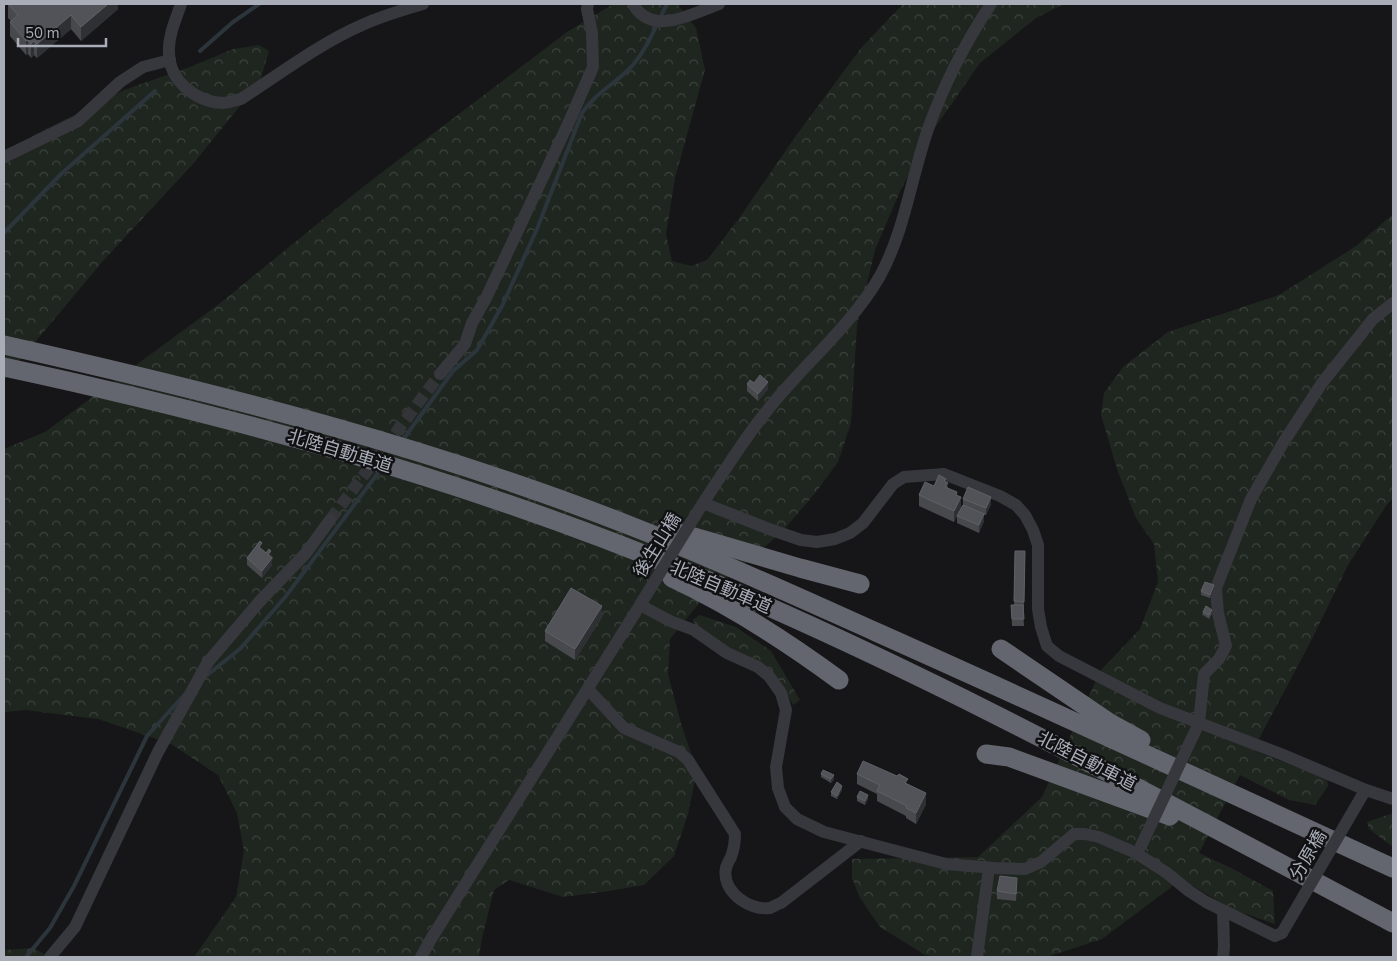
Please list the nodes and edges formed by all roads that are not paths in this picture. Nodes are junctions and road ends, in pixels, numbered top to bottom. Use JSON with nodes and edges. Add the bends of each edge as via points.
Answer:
{"nodes":[{"id":1,"x":181,"y":4,"type":"edge"},
{"id":2,"x":423,"y":4,"type":"edge"},
{"id":3,"x":588,"y":4,"type":"edge"},
{"id":4,"x":632,"y":4,"type":"edge"},
{"id":5,"x":719,"y":4,"type":"edge"},
{"id":6,"x":992,"y":4,"type":"edge"},
{"id":7,"x":170,"y":60,"type":"junction"},
{"id":8,"x":4,"y":157,"type":"edge"},
{"id":9,"x":1393,"y":303,"type":"edge"},
{"id":10,"x":4,"y":345,"type":"edge"},
{"id":11,"x":4,"y":367,"type":"edge"},
{"id":12,"x":440,"y":374,"type":"tunnel mouth"},
{"id":13,"x":442,"y":483,"type":"junction"},
{"id":14,"x":538,"y":492,"type":"junction"},
{"id":15,"x":703,"y":504,"type":"junction"},
{"id":16,"x":330,"y":520,"type":"tunnel mouth"},
{"id":17,"x":860,"y":584,"type":"dead end"},
{"id":18,"x":640,"y":605,"type":"junction"},
{"id":19,"x":1002,"y":650,"type":"dead end"},
{"id":20,"x":839,"y":680,"type":"dead end"},
{"id":21,"x":588,"y":689,"type":"junction"},
{"id":22,"x":1199,"y":723,"type":"junction"},
{"id":23,"x":986,"y":754,"type":"dead end"},
{"id":24,"x":1365,"y":792,"type":"junction"},
{"id":25,"x":1393,"y":799,"type":"edge"},
{"id":26,"x":861,"y":841,"type":"junction"},
{"id":27,"x":1138,"y":850,"type":"junction"},
{"id":28,"x":989,"y":868,"type":"junction"},
{"id":29,"x":1392,"y":868,"type":"edge"},
{"id":30,"x":1297,"y":872,"type":"junction"},
{"id":31,"x":1223,"y":911,"type":"junction"},
{"id":32,"x":1393,"y":923,"type":"edge"},
{"id":33,"x":50,"y":957,"type":"edge"},
{"id":34,"x":421,"y":957,"type":"edge"},
{"id":35,"x":977,"y":957,"type":"edge"},
{"id":36,"x":1223,"y":957,"type":"edge"}],
"edges":[{"from":1,"to":7,"type":"street","via":[[172,30]]},
{"from":2,"to":7,"type":"street","via":[[361,25],[241,99],[224,103],[207,101],[191,93],[178,80]]},
{"from":3,"to":12,"type":"street","via":[[593,68],[464,344]]},
{"from":4,"to":5,"type":"street","via":[[648,20],[659,22]]},
{"from":6,"to":15,"type":"street","name":"後生山橋","via":[[946,83],[928,130],[899,234],[879,277],[851,316],[775,400]]},
{"from":7,"to":8,"type":"street","via":[[143,67],[120,82],[78,121]]},
{"from":9,"to":22,"type":"street","via":[[1373,319],[1322,383],[1251,499],[1216,588],[1226,646],[1220,659],[1204,674]]},
{"from":10,"to":14,"type":"highway","name":"北陸自動車道","via":[[279,411],[438,458]]},
{"from":11,"to":13,"type":"highway","name":"北陸自動車道","via":[[260,428]]},
{"from":13,"to":20,"type":"highway","via":[[632,560],[716,600],[798,649]]},
{"from":13,"to":30,"type":"highway","name":"北陸自動車道","via":[[689,572],[844,641],[1148,792]]},
{"from":14,"to":17,"type":"highway"},
{"from":14,"to":29,"type":"highway","name":"北陸自動車道","via":[[635,527],[733,568]]},
{"from":15,"to":18,"type":"street","name":"後生山橋","bridge":true},
{"from":15,"to":22,"type":"street","via":[[802,540],[817,542],[850,533],[863,523],[893,484],[904,477],[944,474],[1000,496],[1016,505],[1025,515],[1038,545],[1038,609],[1047,646],[1058,656],[1160,708]]},
{"from":16,"to":33,"type":"street","via":[[306,554],[208,662],[158,752],[75,927]]},
{"from":18,"to":21,"type":"street","name":"後生山橋"},
{"from":18,"to":26,"type":"street","via":[[670,622],[694,630],[769,676],[781,693],[786,710],[776,766],[784,807],[797,819],[824,832]]},
{"from":19,"to":29,"type":"highway","via":[[1110,723],[1170,757],[1344,841]]},
{"from":21,"to":26,"type":"street","via":[[624,728],[678,752],[688,760],[735,834],[726,881],[731,890],[748,904],[770,908],[781,903]]},
{"from":21,"to":34,"type":"street","name":"後生山橋"},
{"from":22,"to":24,"type":"street","via":[[1281,754]]},
{"from":22,"to":27,"type":"street","bridge":true},
{"from":23,"to":30,"type":"highway","via":[[1009,757],[1135,802]]},
{"from":24,"to":25,"type":"street"},
{"from":24,"to":31,"type":"street","name":"分原橋","bridge":true,"via":[[1282,933],[1275,936]]},
{"from":26,"to":28,"type":"street","via":[[946,864]]},
{"from":27,"to":28,"type":"street","via":[[1099,837],[1074,834],[1041,862],[1025,869]]},
{"from":27,"to":31,"type":"street","via":[[1188,891]]},
{"from":28,"to":35,"type":"street"},
{"from":30,"to":32,"type":"highway","name":"北陸自動車道"},
{"from":31,"to":36,"type":"street"}]}
